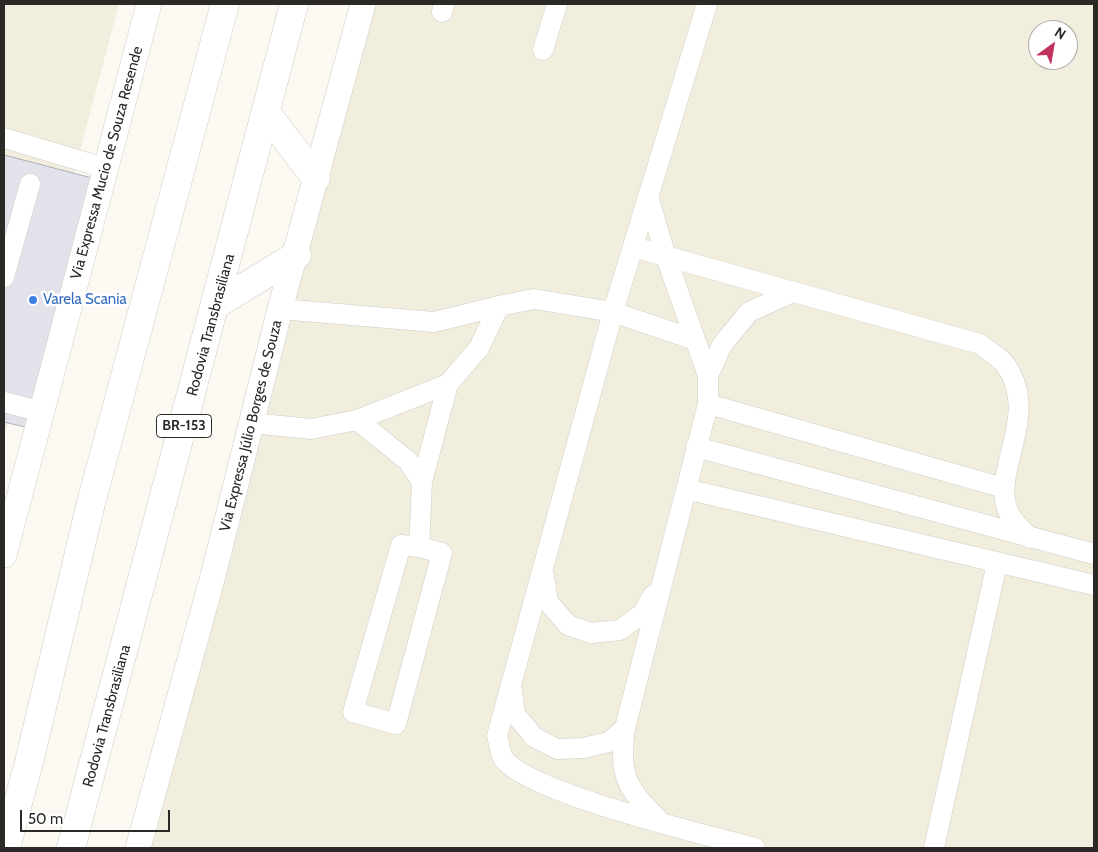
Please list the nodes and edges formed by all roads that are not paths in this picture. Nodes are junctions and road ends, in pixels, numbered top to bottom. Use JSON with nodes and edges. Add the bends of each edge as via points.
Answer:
{"nodes":[{"id":1,"x":149,"y":4,"type":"edge"},
{"id":2,"x":225,"y":4,"type":"edge"},
{"id":3,"x":294,"y":4,"type":"edge"},
{"id":4,"x":363,"y":4,"type":"edge"},
{"id":5,"x":557,"y":4,"type":"edge"},
{"id":6,"x":708,"y":4,"type":"edge"},
{"id":7,"x":543,"y":50,"type":"dead end"},
{"id":8,"x":267,"y":114,"type":"junction"},
{"id":9,"x":4,"y":138,"type":"edge"},
{"id":10,"x":105,"y":168,"type":"junction"},
{"id":11,"x":316,"y":178,"type":"junction"},
{"id":12,"x":30,"y":184,"type":"dead end"},
{"id":13,"x":648,"y":196,"type":"junction"},
{"id":14,"x":633,"y":247,"type":"junction"},
{"id":15,"x":296,"y":255,"type":"junction"},
{"id":16,"x":666,"y":257,"type":"junction"},
{"id":17,"x":4,"y":277,"type":"edge"},
{"id":18,"x":793,"y":292,"type":"junction"},
{"id":19,"x":215,"y":306,"type":"junction"},
{"id":20,"x":499,"y":306,"type":"junction"},
{"id":21,"x":280,"y":309,"type":"junction"},
{"id":22,"x":613,"y":312,"type":"junction"},
{"id":23,"x":695,"y":340,"type":"junction"},
{"id":24,"x":708,"y":376,"type":"junction"},
{"id":25,"x":448,"y":384,"type":"junction"},
{"id":26,"x":4,"y":402,"type":"edge"},
{"id":27,"x":708,"y":404,"type":"junction"},
{"id":28,"x":42,"y":412,"type":"junction"},
{"id":29,"x":357,"y":420,"type":"junction"},
{"id":30,"x":252,"y":423,"type":"junction"},
{"id":31,"x":696,"y":447,"type":"junction"},
{"id":32,"x":422,"y":482,"type":"junction"},
{"id":33,"x":686,"y":488,"type":"junction"},
{"id":34,"x":1004,"y":488,"type":"junction"},
{"id":35,"x":1030,"y":538,"type":"junction"},
{"id":36,"x":419,"y":547,"type":"junction"},
{"id":37,"x":1094,"y":554,"type":"edge"},
{"id":38,"x":4,"y":555,"type":"edge"},
{"id":39,"x":997,"y":563,"type":"junction"},
{"id":40,"x":543,"y":569,"type":"junction"},
{"id":41,"x":664,"y":578,"type":"junction"},
{"id":42,"x":1094,"y":585,"type":"edge"},
{"id":43,"x":512,"y":683,"type":"junction"},
{"id":44,"x":625,"y":728,"type":"junction"},
{"id":45,"x":661,"y":822,"type":"junction"},
{"id":46,"x":6,"y":848,"type":"edge"},
{"id":47,"x":71,"y":848,"type":"edge"},
{"id":48,"x":138,"y":848,"type":"edge"},
{"id":49,"x":755,"y":848,"type":"edge"},
{"id":50,"x":934,"y":848,"type":"edge"}],
"edges":[{"from":1,"to":10,"type":"main road","name":"Via Expressa Mucio de Souza Resende"},
{"from":2,"to":46,"type":"highway","via":[[91,503]]},
{"from":3,"to":8,"type":"highway","name":"Rodovia Transbrasiliana","number":"BR-153"},
{"from":4,"to":11,"type":"main road","name":"Via Expressa Júlio Borges de Souza"},
{"from":5,"to":7,"type":"street"},
{"from":6,"to":13,"type":"street"},
{"from":8,"to":11,"type":"highway"},
{"from":8,"to":19,"type":"highway","name":"Rodovia Transbrasiliana","number":"BR-153"},
{"from":9,"to":10,"type":"street"},
{"from":10,"to":28,"type":"main road","name":"Via Expressa Mucio de Souza Resende"},
{"from":11,"to":15,"type":"main road","name":"Via Expressa Júlio Borges de Souza"},
{"from":12,"to":17,"type":"street"},
{"from":13,"to":14,"type":"street"},
{"from":13,"to":16,"type":"street"},
{"from":14,"to":16,"type":"street"},
{"from":14,"to":22,"type":"street"},
{"from":15,"to":19,"type":"highway"},
{"from":15,"to":21,"type":"main road","name":"Via Expressa Júlio Borges de Souza"},
{"from":16,"to":18,"type":"street"},
{"from":16,"to":23,"type":"street"},
{"from":18,"to":24,"type":"street","via":[[749,312],[722,345]]},
{"from":18,"to":34,"type":"street","via":[[980,344],[1004,363],[1016,385],[1020,418]]},
{"from":19,"to":47,"type":"highway","name":"Rodovia Transbrasiliana","number":"BR-153"},
{"from":20,"to":21,"type":"street","via":[[434,322]]},
{"from":20,"to":22,"type":"street","via":[[534,300]]},
{"from":20,"to":25,"type":"street","via":[[479,348]]},
{"from":21,"to":30,"type":"main road","name":"Via Expressa Júlio Borges de Souza"},
{"from":22,"to":23,"type":"street"},
{"from":22,"to":40,"type":"street"},
{"from":23,"to":24,"type":"street"},
{"from":24,"to":27,"type":"street"},
{"from":25,"to":29,"type":"street"},
{"from":25,"to":32,"type":"street"},
{"from":26,"to":28,"type":"street"},
{"from":27,"to":31,"type":"street"},
{"from":27,"to":34,"type":"street"},
{"from":28,"to":38,"type":"main road","name":"Via Expressa Mucio de Souza Resende"},
{"from":29,"to":30,"type":"street","via":[[311,429]]},
{"from":29,"to":32,"type":"street","via":[[408,461]]},
{"from":30,"to":48,"type":"main road","name":"Via Expressa Júlio Borges de Souza"},
{"from":31,"to":33,"type":"street"},
{"from":31,"to":35,"type":"street"},
{"from":32,"to":36,"type":"street"},
{"from":33,"to":39,"type":"street"},
{"from":33,"to":41,"type":"street"},
{"from":34,"to":35,"type":"street","via":[[1009,515]]},
{"from":35,"to":37,"type":"street"},
{"from":36,"to":36,"type":"street","via":[[442,553],[396,724],[353,712],[401,545]]},
{"from":39,"to":42,"type":"street"},
{"from":39,"to":50,"type":"street"},
{"from":40,"to":41,"type":"street","via":[[548,602],[568,625],[592,633],[620,630],[643,613]]},
{"from":40,"to":43,"type":"street"},
{"from":41,"to":44,"type":"street"},
{"from":43,"to":44,"type":"street","via":[[515,714],[534,737],[557,748],[583,748],[609,742]]},
{"from":43,"to":45,"type":"street","via":[[497,736],[503,758],[531,779]]},
{"from":44,"to":45,"type":"street","via":[[621,756],[628,781],[639,801]]},
{"from":45,"to":49,"type":"street"}]}
